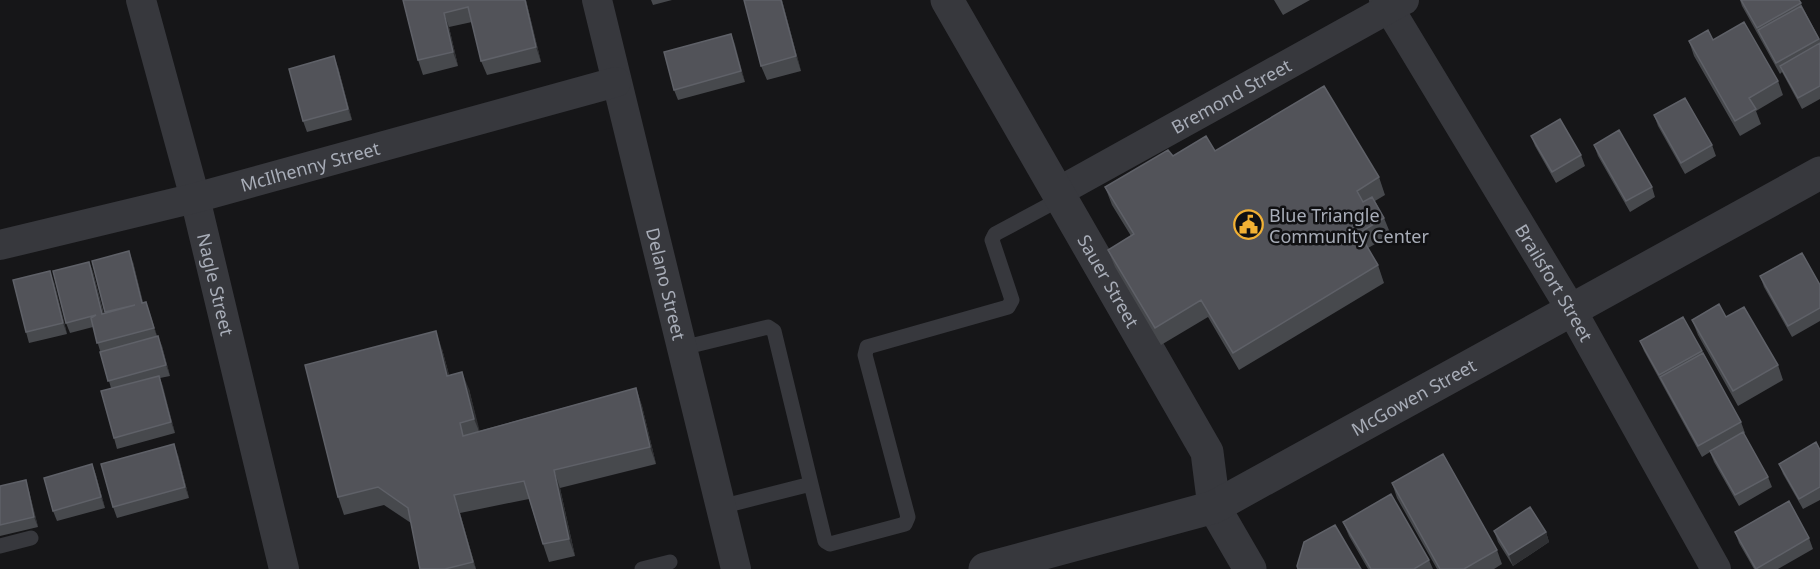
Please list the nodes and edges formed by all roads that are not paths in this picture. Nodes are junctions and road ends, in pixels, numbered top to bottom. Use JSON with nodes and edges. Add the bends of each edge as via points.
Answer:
{"nodes":[{"id":1,"x":141,"y":0,"type":"edge"},
{"id":2,"x":597,"y":0,"type":"edge"},
{"id":3,"x":947,"y":0,"type":"edge"},
{"id":4,"x":1392,"y":3,"type":"edge"},
{"id":5,"x":616,"y":82,"type":"junction"},
{"id":6,"x":1820,"y":173,"type":"edge"},
{"id":7,"x":1060,"y":195,"type":"junction"},
{"id":8,"x":195,"y":198,"type":"junction"},
{"id":9,"x":0,"y":245,"type":"edge"},
{"id":10,"x":1572,"y":311,"type":"junction"},
{"id":11,"x":682,"y":348,"type":"junction"},
{"id":12,"x":811,"y":484,"type":"junction"},
{"id":13,"x":720,"y":507,"type":"junction"},
{"id":14,"x":1215,"y":507,"type":"junction"},
{"id":15,"x":31,"y":538,"type":"dead end"},
{"id":16,"x":0,"y":546,"type":"edge"},
{"id":17,"x":670,"y":562,"type":"dead end"},
{"id":18,"x":284,"y":569,"type":"edge"},
{"id":19,"x":642,"y":569,"type":"edge"},
{"id":20,"x":736,"y":569,"type":"edge"},
{"id":21,"x":985,"y":569,"type":"edge"},
{"id":22,"x":1250,"y":569,"type":"edge"},
{"id":23,"x":1716,"y":569,"type":"edge"}],
"edges":[{"from":1,"to":8,"type":"street","name":"Nagle Street"},
{"from":2,"to":5,"type":"street","name":"Delano Street"},
{"from":3,"to":7,"type":"street","name":"Sauer Street"},
{"from":4,"to":7,"type":"street","name":"Bremond Street"},
{"from":4,"to":10,"type":"street","name":"Brailsfort Street"},
{"from":5,"to":8,"type":"street","name":"McIlhenny Street"},
{"from":5,"to":11,"type":"street","name":"Delano Street"},
{"from":6,"to":10,"type":"street","name":"McGowen Street"},
{"from":7,"to":12,"type":"lane","via":[[995,234],[992,240],[1012,300],[1008,307],[867,347],[865,355],[908,518],[905,524],[830,544],[825,541]]},
{"from":7,"to":14,"type":"street","name":"Sauer Street","via":[[1207,452]]},
{"from":8,"to":9,"type":"street","name":"McIlhenny Street"},
{"from":8,"to":18,"type":"street","name":"Nagle Street"},
{"from":10,"to":14,"type":"street","name":"McGowen Street"},
{"from":10,"to":23,"type":"street","name":"Brailsfort Street"},
{"from":11,"to":12,"type":"lane","via":[[768,327],[774,331]]},
{"from":11,"to":13,"type":"street","name":"Delano Street"},
{"from":12,"to":13,"type":"lane"},
{"from":13,"to":20,"type":"street","name":"Delano Street"},
{"from":14,"to":21,"type":"street","name":"McGowen Street"},
{"from":14,"to":22,"type":"street","name":"Sauer Street"},
{"from":15,"to":16,"type":"lane"},
{"from":17,"to":19,"type":"lane"}]}
